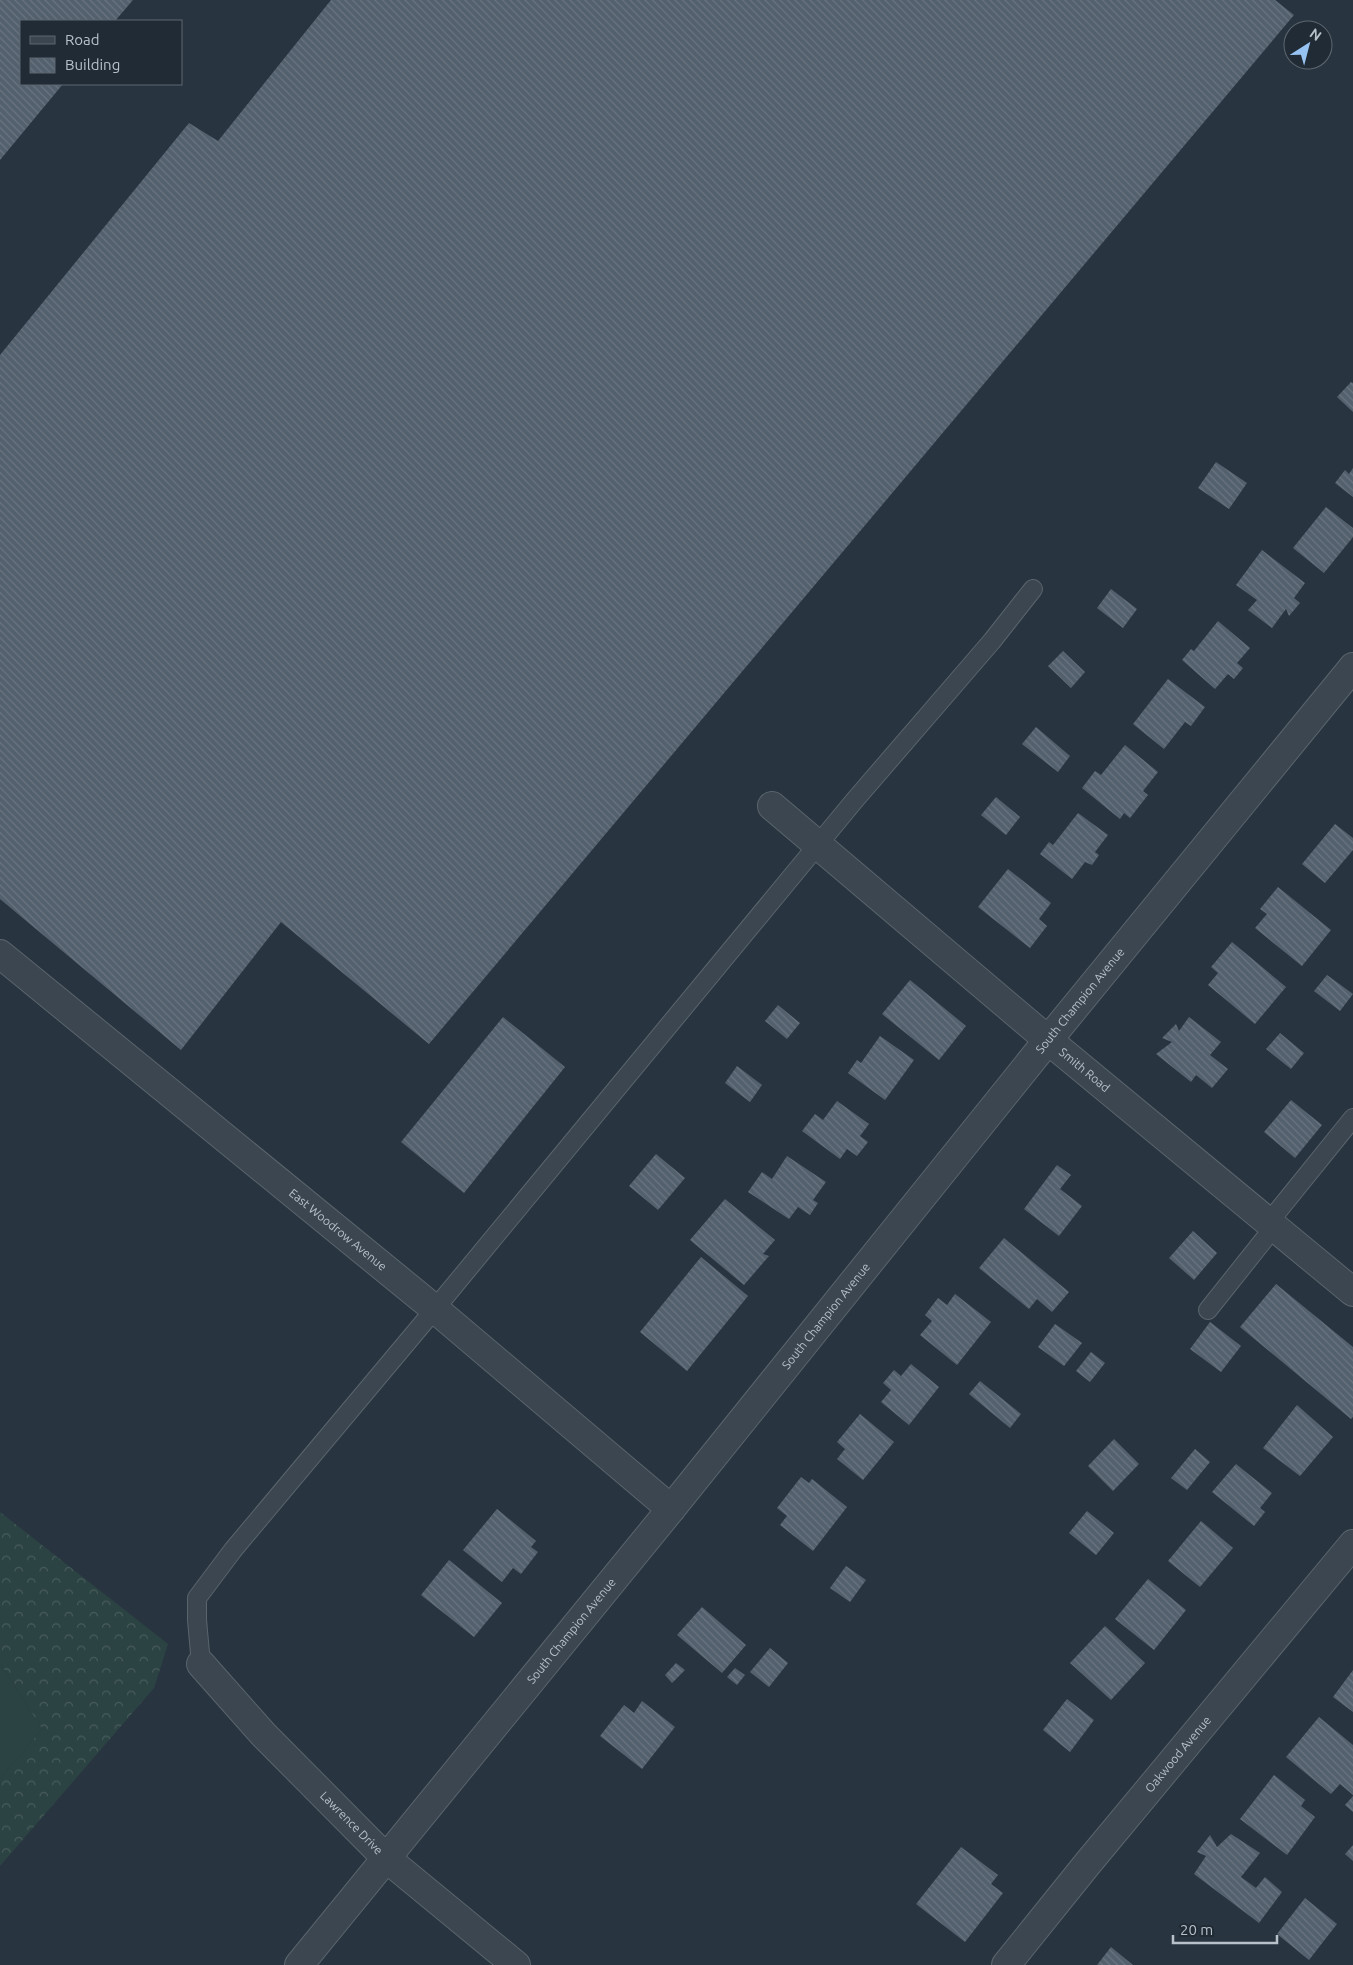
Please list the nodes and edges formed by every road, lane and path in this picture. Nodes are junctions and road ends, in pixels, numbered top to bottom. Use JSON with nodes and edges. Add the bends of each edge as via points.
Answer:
{"nodes":[{"id":1,"x":1033,"y":589,"type":"dead end"},
{"id":2,"x":1353,"y":668,"type":"edge"},
{"id":3,"x":772,"y":806,"type":"dead end"},
{"id":4,"x":818,"y":844,"type":"junction"},
{"id":5,"x":0,"y":954,"type":"edge"},
{"id":6,"x":1048,"y":1040,"type":"junction"},
{"id":7,"x":1353,"y":1118,"type":"edge"},
{"id":8,"x":1272,"y":1224,"type":"junction"},
{"id":9,"x":1353,"y":1292,"type":"edge"},
{"id":10,"x":434,"y":1310,"type":"junction"},
{"id":11,"x":1208,"y":1310,"type":"dead end"},
{"id":12,"x":672,"y":1510,"type":"junction"},
{"id":13,"x":1353,"y":1544,"type":"edge"},
{"id":14,"x":201,"y":1664,"type":"joint"},
{"id":15,"x":386,"y":1858,"type":"junction"},
{"id":16,"x":299,"y":1965,"type":"edge"},
{"id":17,"x":516,"y":1965,"type":"edge"},
{"id":18,"x":1006,"y":1965,"type":"edge"}],
"edges":[{"from":1,"to":4,"type":"lane"},
{"from":2,"to":6,"type":"street","name":"South Champion Avenue"},
{"from":3,"to":4,"type":"street","name":"Smith Road"},
{"from":4,"to":6,"type":"street","name":"Smith Road"},
{"from":4,"to":10,"type":"lane"},
{"from":5,"to":10,"type":"street","name":"East Woodrow Avenue"},
{"from":6,"to":8,"type":"street","name":"Smith Road"},
{"from":6,"to":12,"type":"street","name":"South Champion Avenue"},
{"from":7,"to":8,"type":"lane"},
{"from":8,"to":9,"type":"street","name":"Smith Road"},
{"from":8,"to":11,"type":"lane"},
{"from":10,"to":12,"type":"street","name":"East Woodrow Avenue"},
{"from":10,"to":14,"type":"lane","via":[[233,1550],[197,1598]]},
{"from":12,"to":15,"type":"street","name":"South Champion Avenue"},
{"from":13,"to":18,"type":"street","name":"Oakwood Avenue"},
{"from":14,"to":15,"type":"street","name":"Lawrence Drive","via":[[263,1734]]},
{"from":15,"to":16,"type":"street","name":"South Champion Avenue"},
{"from":15,"to":17,"type":"street","name":"Lawrence Drive"}]}
